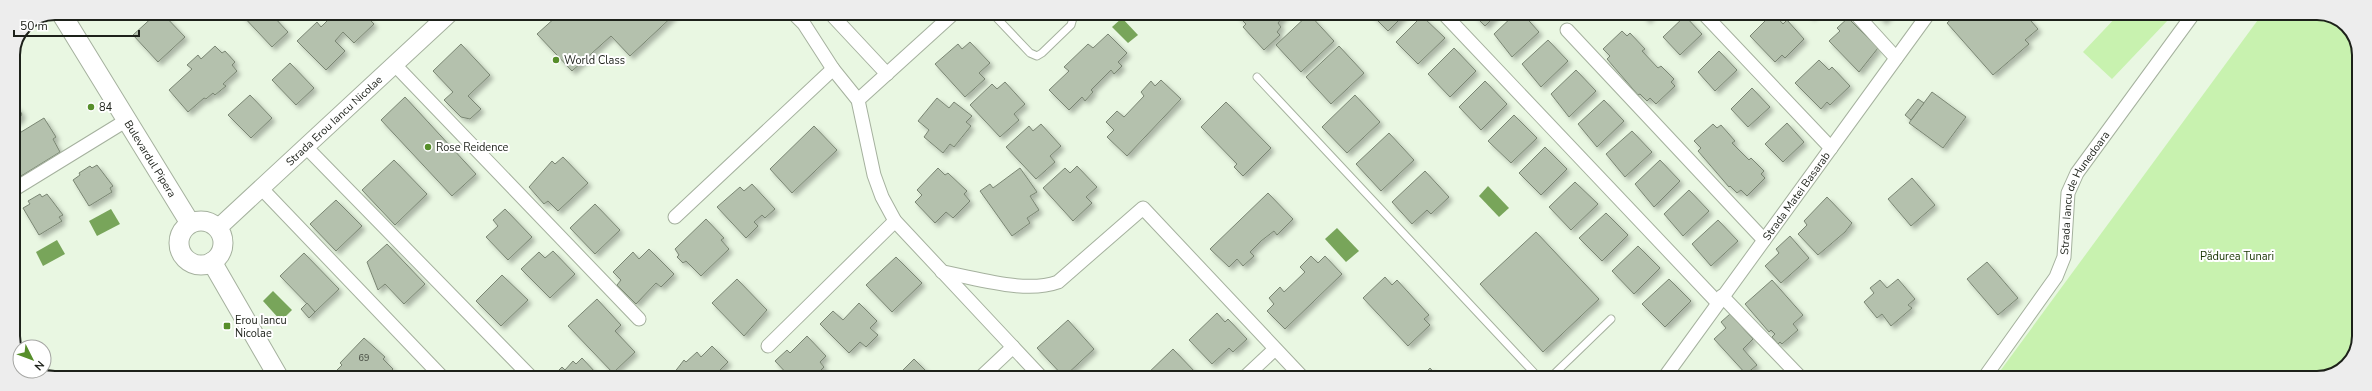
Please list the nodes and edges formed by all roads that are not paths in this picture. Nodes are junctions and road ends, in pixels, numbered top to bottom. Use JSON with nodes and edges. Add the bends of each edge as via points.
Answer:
{"nodes":[{"id":1,"x":65,"y":20,"type":"edge"},
{"id":2,"x":443,"y":20,"type":"edge"},
{"id":3,"x":800,"y":20,"type":"edge"},
{"id":4,"x":837,"y":20,"type":"edge"},
{"id":5,"x":946,"y":20,"type":"edge"},
{"id":6,"x":999,"y":20,"type":"edge"},
{"id":7,"x":1072,"y":20,"type":"edge"},
{"id":8,"x":1450,"y":20,"type":"edge"},
{"id":9,"x":1711,"y":20,"type":"edge"},
{"id":10,"x":1861,"y":20,"type":"edge"},
{"id":11,"x":1924,"y":20,"type":"edge"},
{"id":12,"x":2189,"y":20,"type":"edge"},
{"id":13,"x":1567,"y":30,"type":"dead end"},
{"id":14,"x":1896,"y":58,"type":"junction"},
{"id":15,"x":395,"y":65,"type":"junction"},
{"id":16,"x":833,"y":69,"type":"junction"},
{"id":17,"x":887,"y":74,"type":"junction"},
{"id":18,"x":1258,"y":77,"type":"dead end"},
{"id":19,"x":858,"y":100,"type":"junction"},
{"id":20,"x":127,"y":120,"type":"junction"},
{"id":21,"x":306,"y":147,"type":"junction"},
{"id":22,"x":1831,"y":148,"type":"junction"},
{"id":23,"x":20,"y":186,"type":"edge"},
{"id":24,"x":262,"y":189,"type":"junction"},
{"id":25,"x":675,"y":217,"type":"dead end"},
{"id":26,"x":895,"y":221,"type":"junction"},
{"id":27,"x":190,"y":223,"type":"junction"},
{"id":28,"x":218,"y":228,"type":"junction"},
{"id":29,"x":1764,"y":240,"type":"junction"},
{"id":30,"x":212,"y":262,"type":"junction"},
{"id":31,"x":942,"y":272,"type":"junction"},
{"id":32,"x":1720,"y":299,"type":"junction"},
{"id":33,"x":1611,"y":318,"type":"dead end"},
{"id":34,"x":639,"y":319,"type":"dead end"},
{"id":35,"x":768,"y":346,"type":"dead end"},
{"id":36,"x":1013,"y":347,"type":"junction"},
{"id":37,"x":1275,"y":349,"type":"junction"},
{"id":38,"x":275,"y":371,"type":"edge"},
{"id":39,"x":436,"y":371,"type":"edge"},
{"id":40,"x":525,"y":371,"type":"edge"},
{"id":41,"x":987,"y":371,"type":"edge"},
{"id":42,"x":1035,"y":371,"type":"edge"},
{"id":43,"x":1251,"y":371,"type":"edge"},
{"id":44,"x":1296,"y":371,"type":"edge"},
{"id":45,"x":1532,"y":371,"type":"edge"},
{"id":46,"x":1557,"y":371,"type":"edge"},
{"id":47,"x":1669,"y":371,"type":"edge"},
{"id":48,"x":1794,"y":371,"type":"edge"},
{"id":49,"x":1989,"y":371,"type":"edge"}],
"edges":[{"from":1,"to":20,"type":"main road","name":"Bulevardul Pipera"},
{"from":2,"to":15,"type":"street","name":"Strada Erou Iancu Nicolae"},
{"from":3,"to":16,"type":"street"},
{"from":4,"to":17,"type":"street"},
{"from":5,"to":17,"type":"street"},
{"from":6,"to":7,"type":"lane","via":[[1030,53],[1037,56],[1042,54]]},
{"from":8,"to":32,"type":"street"},
{"from":9,"to":22,"type":"street"},
{"from":10,"to":14,"type":"street"},
{"from":11,"to":14,"type":"street","name":"Strada Matei Basarab"},
{"from":12,"to":49,"type":"street","name":"Strada Iancu de Hunedoara","via":[[2077,173],[2068,193],[2064,257],[2056,277]]},
{"from":13,"to":29,"type":"street"},
{"from":14,"to":22,"type":"street","name":"Strada Matei Basarab"},
{"from":15,"to":21,"type":"street","name":"Strada Erou Iancu Nicolae"},
{"from":15,"to":34,"type":"street"},
{"from":16,"to":19,"type":"street"},
{"from":16,"to":25,"type":"street"},
{"from":17,"to":19,"type":"street"},
{"from":18,"to":45,"type":"lane"},
{"from":19,"to":26,"type":"street","via":[[874,175]]},
{"from":20,"to":23,"type":"street"},
{"from":20,"to":27,"type":"main road","name":"Bulevardul Pipera"},
{"from":21,"to":24,"type":"street","name":"Strada Erou Iancu Nicolae"},
{"from":21,"to":40,"type":"street"},
{"from":22,"to":29,"type":"street","name":"Strada Matei Basarab"},
{"from":24,"to":28,"type":"street","name":"Strada Erou Iancu Nicolae"},
{"from":24,"to":39,"type":"street"},
{"from":26,"to":31,"type":"street"},
{"from":26,"to":35,"type":"street"},
{"from":27,"to":28,"type":"main road","via":[[205,220]]},
{"from":27,"to":30,"type":"main road","via":[[180,234],[178,244],[181,254],[192,264]]},
{"from":28,"to":30,"type":"main road","via":[[223,246],[219,256]]},
{"from":29,"to":32,"type":"street","name":"Strada Matei Basarab"},
{"from":30,"to":38,"type":"main road"},
{"from":31,"to":36,"type":"street"},
{"from":31,"to":37,"type":"street","via":[[1046,287],[1058,282],[1142,208]]},
{"from":32,"to":47,"type":"street","name":"Strada Matei Basarab"},
{"from":32,"to":48,"type":"street"},
{"from":33,"to":46,"type":"lane"},
{"from":36,"to":41,"type":"street"},
{"from":36,"to":42,"type":"street"},
{"from":37,"to":43,"type":"street"},
{"from":37,"to":44,"type":"street"}]}
